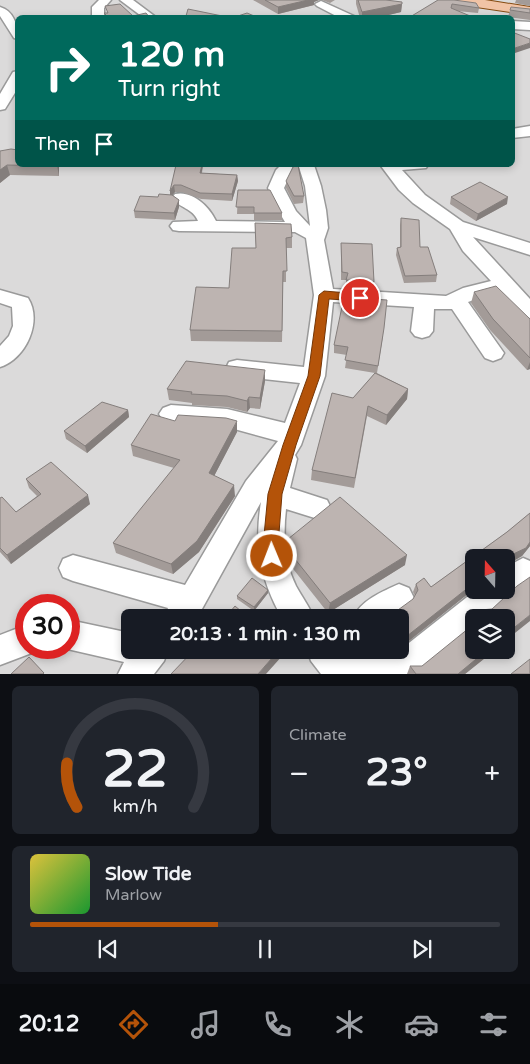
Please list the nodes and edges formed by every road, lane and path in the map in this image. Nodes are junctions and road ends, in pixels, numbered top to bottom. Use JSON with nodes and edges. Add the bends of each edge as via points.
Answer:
{"nodes":[{"id":1,"x":105,"y":0,"type":"edge"},
{"id":2,"x":126,"y":0,"type":"edge"},
{"id":3,"x":456,"y":0,"type":"edge"},
{"id":4,"x":321,"y":4,"type":"dead end"},
{"id":5,"x":0,"y":10,"type":"edge"},
{"id":6,"x":530,"y":11,"type":"edge"},
{"id":7,"x":98,"y":15,"type":"edge"},
{"id":8,"x":148,"y":15,"type":"edge"},
{"id":9,"x":344,"y":15,"type":"edge"},
{"id":10,"x":515,"y":26,"type":"edge"},
{"id":11,"x":530,"y":27,"type":"edge"},
{"id":12,"x":15,"y":30,"type":"edge"},
{"id":13,"x":15,"y":80,"type":"edge"},
{"id":14,"x":0,"y":106,"type":"edge"},
{"id":15,"x":530,"y":131,"type":"edge"},
{"id":16,"x":515,"y":134,"type":"edge"},
{"id":17,"x":289,"y":167,"type":"edge"},
{"id":18,"x":307,"y":167,"type":"edge"},
{"id":19,"x":390,"y":167,"type":"edge"},
{"id":20,"x":182,"y":198,"type":"dead end"},
{"id":21,"x":178,"y":226,"type":"dead end"},
{"id":22,"x":457,"y":226,"type":"junction"},
{"id":23,"x":208,"y":227,"type":"junction"},
{"id":24,"x":307,"y":233,"type":"junction"},
{"id":25,"x":530,"y":249,"type":"edge"},
{"id":26,"x":504,"y":283,"type":"junction"},
{"id":27,"x":324,"y":295,"type":"junction"},
{"id":28,"x":0,"y":296,"type":"edge"},
{"id":29,"x":456,"y":300,"type":"junction"},
{"id":30,"x":424,"y":303,"type":"junction"},
{"id":31,"x":530,"y":311,"type":"edge"},
{"id":32,"x":422,"y":331,"type":"dead end"},
{"id":33,"x":493,"y":353,"type":"dead end"},
{"id":34,"x":0,"y":359,"type":"edge"},
{"id":35,"x":218,"y":366,"type":"edge"},
{"id":36,"x":314,"y":376,"type":"junction"},
{"id":37,"x":171,"y":414,"type":"dead end"},
{"id":38,"x":291,"y":439,"type":"junction"},
{"id":39,"x":275,"y":494,"type":"junction"},
{"id":40,"x":318,"y":508,"type":"dead end"},
{"id":41,"x":73,"y":568,"type":"dead end"},
{"id":42,"x":399,"y":598,"type":"dead end"},
{"id":43,"x":488,"y":599,"type":"edge"},
{"id":44,"x":185,"y":609,"type":"edge"},
{"id":45,"x":294,"y":609,"type":"edge"},
{"id":46,"x":382,"y":609,"type":"edge"},
{"id":47,"x":80,"y":637,"type":"edge"},
{"id":48,"x":15,"y":644,"type":"edge"},
{"id":49,"x":121,"y":649,"type":"edge"},
{"id":50,"x":0,"y":650,"type":"edge"},
{"id":51,"x":332,"y":664,"type":"edge"}],
"edges":[{"from":1,"to":7,"type":"street","via":[[98,7]]},
{"from":2,"to":8,"type":"street"},
{"from":3,"to":6,"type":"main road"},
{"from":4,"to":9,"type":"street"},
{"from":5,"to":12,"type":"street"},
{"from":10,"to":11,"type":"street"},
{"from":13,"to":14,"type":"street"},
{"from":15,"to":16,"type":"street"},
{"from":17,"to":24,"type":"street","via":[[284,170],[276,188],[281,202]]},
{"from":18,"to":24,"type":"street","via":[[319,228]]},
{"from":19,"to":22,"type":"street","via":[[419,199]]},
{"from":20,"to":23,"type":"street","via":[[202,211]]},
{"from":21,"to":23,"type":"street"},
{"from":22,"to":25,"type":"street"},
{"from":22,"to":26,"type":"street","via":[[470,247]]},
{"from":23,"to":24,"type":"street"},
{"from":24,"to":27,"type":"street"},
{"from":26,"to":29,"type":"street"},
{"from":26,"to":31,"type":"street"},
{"from":27,"to":30,"type":"street"},
{"from":27,"to":36,"type":"street"},
{"from":28,"to":34,"type":"street","via":[[21,303],[26,313],[25,323],[12,348]]},
{"from":29,"to":30,"type":"street"},
{"from":29,"to":33,"type":"street"},
{"from":30,"to":32,"type":"street"},
{"from":35,"to":36,"type":"street"},
{"from":36,"to":38,"type":"street"},
{"from":37,"to":38,"type":"street","via":[[227,418]]},
{"from":38,"to":39,"type":"street"},
{"from":38,"to":44,"type":"street","via":[[256,489]]},
{"from":39,"to":40,"type":"street"},
{"from":39,"to":45,"type":"street","via":[[270,546],[274,567]]},
{"from":41,"to":44,"type":"street"},
{"from":42,"to":46,"type":"street"},
{"from":43,"to":51,"type":"street","via":[[404,665]]},
{"from":47,"to":49,"type":"street"},
{"from":48,"to":50,"type":"street"}]}
